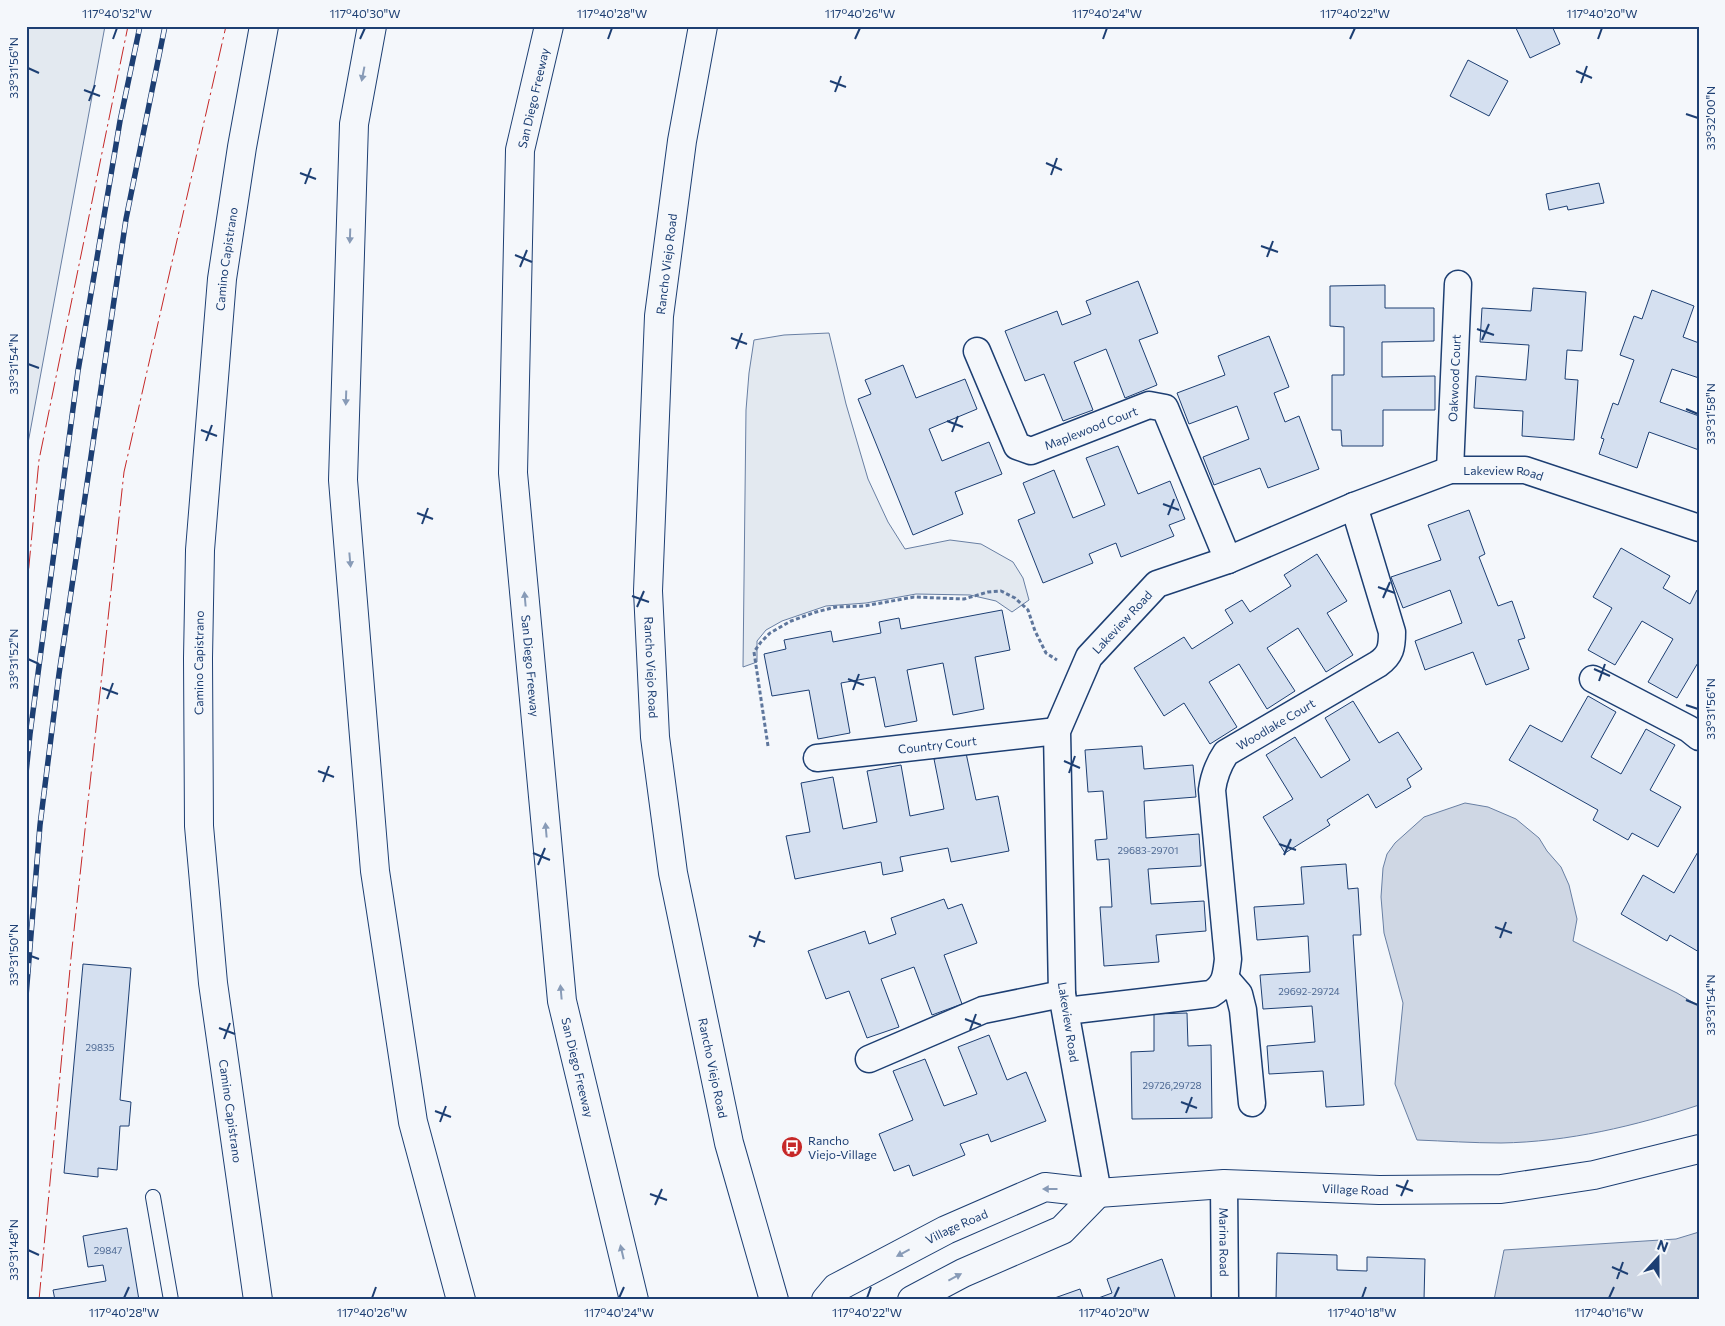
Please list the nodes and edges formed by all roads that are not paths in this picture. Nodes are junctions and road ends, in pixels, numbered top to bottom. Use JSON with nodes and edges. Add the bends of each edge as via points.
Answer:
{"nodes":[{"id":1,"x":264,"y":26,"type":"edge"},
{"id":2,"x":372,"y":26,"type":"edge"},
{"id":3,"x":549,"y":26,"type":"edge"},
{"id":4,"x":703,"y":26,"type":"edge"},
{"id":5,"x":1458,"y":284,"type":"dead end"},
{"id":6,"x":977,"y":351,"type":"dead end"},
{"id":7,"x":1450,"y":470,"type":"junction"},
{"id":8,"x":1354,"y":506,"type":"junction"},
{"id":9,"x":1698,"y":525,"type":"edge"},
{"id":10,"x":1228,"y":560,"type":"junction"},
{"id":11,"x":1593,"y":679,"type":"dead end"},
{"id":12,"x":1057,"y":731,"type":"junction"},
{"id":13,"x":1699,"y":737,"type":"edge"},
{"id":14,"x":817,"y":758,"type":"dead end"},
{"id":15,"x":1226,"y":979,"type":"junction"},
{"id":16,"x":1064,"y":1003,"type":"junction"},
{"id":17,"x":869,"y":1059,"type":"dead end"},
{"id":18,"x":1252,"y":1103,"type":"dead end"},
{"id":19,"x":1699,"y":1149,"type":"edge"},
{"id":20,"x":1224,"y":1184,"type":"junction"},
{"id":21,"x":1098,"y":1194,"type":"junction"},
{"id":22,"x":153,"y":1197,"type":"dead end"},
{"id":23,"x":171,"y":1300,"type":"edge"},
{"id":24,"x":258,"y":1300,"type":"edge"},
{"id":25,"x":461,"y":1300,"type":"edge"},
{"id":26,"x":634,"y":1300,"type":"edge"},
{"id":27,"x":774,"y":1300,"type":"edge"},
{"id":28,"x":826,"y":1300,"type":"edge"},
{"id":29,"x":912,"y":1300,"type":"edge"},
{"id":30,"x":1225,"y":1300,"type":"edge"}],
"edges":[{"from":1,"to":24,"type":"main road","name":"Camino Capistrano","via":[[222,279],[200,550],[198,658],[199,826],[213,983]]},
{"from":2,"to":25,"type":"main road","one_way":true,"via":[[354,124],[343,480],[376,881],[413,1122]]},
{"from":26,"to":3,"type":"main road","name":"San Diego Freeway","one_way":true,"via":[[562,1001],[514,473],[520,150]]},
{"from":4,"to":27,"type":"main road","name":"Rancho Viejo Road","via":[[682,141],[659,316],[648,591],[655,737],[673,873],[729,1143]]},
{"from":5,"to":7,"type":"street","name":"Oakwood Court"},
{"from":6,"to":10,"type":"street","name":"Maplewood Court","via":[[1017,446],[1031,450],[1149,405],[1165,408]]},
{"from":7,"to":8,"type":"street","name":"Lakeview Road"},
{"from":7,"to":9,"type":"street","name":"Lakeview Road","via":[[1525,470]]},
{"from":8,"to":10,"type":"street","name":"Lakeview Road"},
{"from":8,"to":15,"type":"street","name":"Woodlake Court","via":[[1392,632],[1392,647],[1387,658],[1226,753],[1218,765],[1212,790],[1228,959]]},
{"from":10,"to":12,"type":"street","name":"Lakeview Road","via":[[1157,584],[1089,657]]},
{"from":11,"to":13,"type":"street"},
{"from":12,"to":14,"type":"street","name":"Country Court"},
{"from":12,"to":16,"type":"street","name":"Lakeview Road"},
{"from":15,"to":16,"type":"street","via":[[1220,989],[1211,994]]},
{"from":15,"to":18,"type":"street","via":[[1239,994],[1243,1010]]},
{"from":16,"to":17,"type":"street","via":[[983,1010]]},
{"from":16,"to":21,"type":"street","name":"Lakeview Road"},
{"from":19,"to":20,"type":"main road","name":"Village Road","via":[[1594,1175],[1500,1189],[1379,1190]]},
{"from":20,"to":21,"type":"main road","name":"Village Road"},
{"from":20,"to":30,"type":"street","name":"Marina Road"},
{"from":21,"to":28,"type":"main road","name":"Village Road","one_way":true,"via":[[1045,1187],[946,1230],[836,1288]]},
{"from":29,"to":21,"type":"main road","one_way":true,"via":[[963,1272],[1062,1230]]},
{"from":22,"to":23,"type":"lane"}]}
